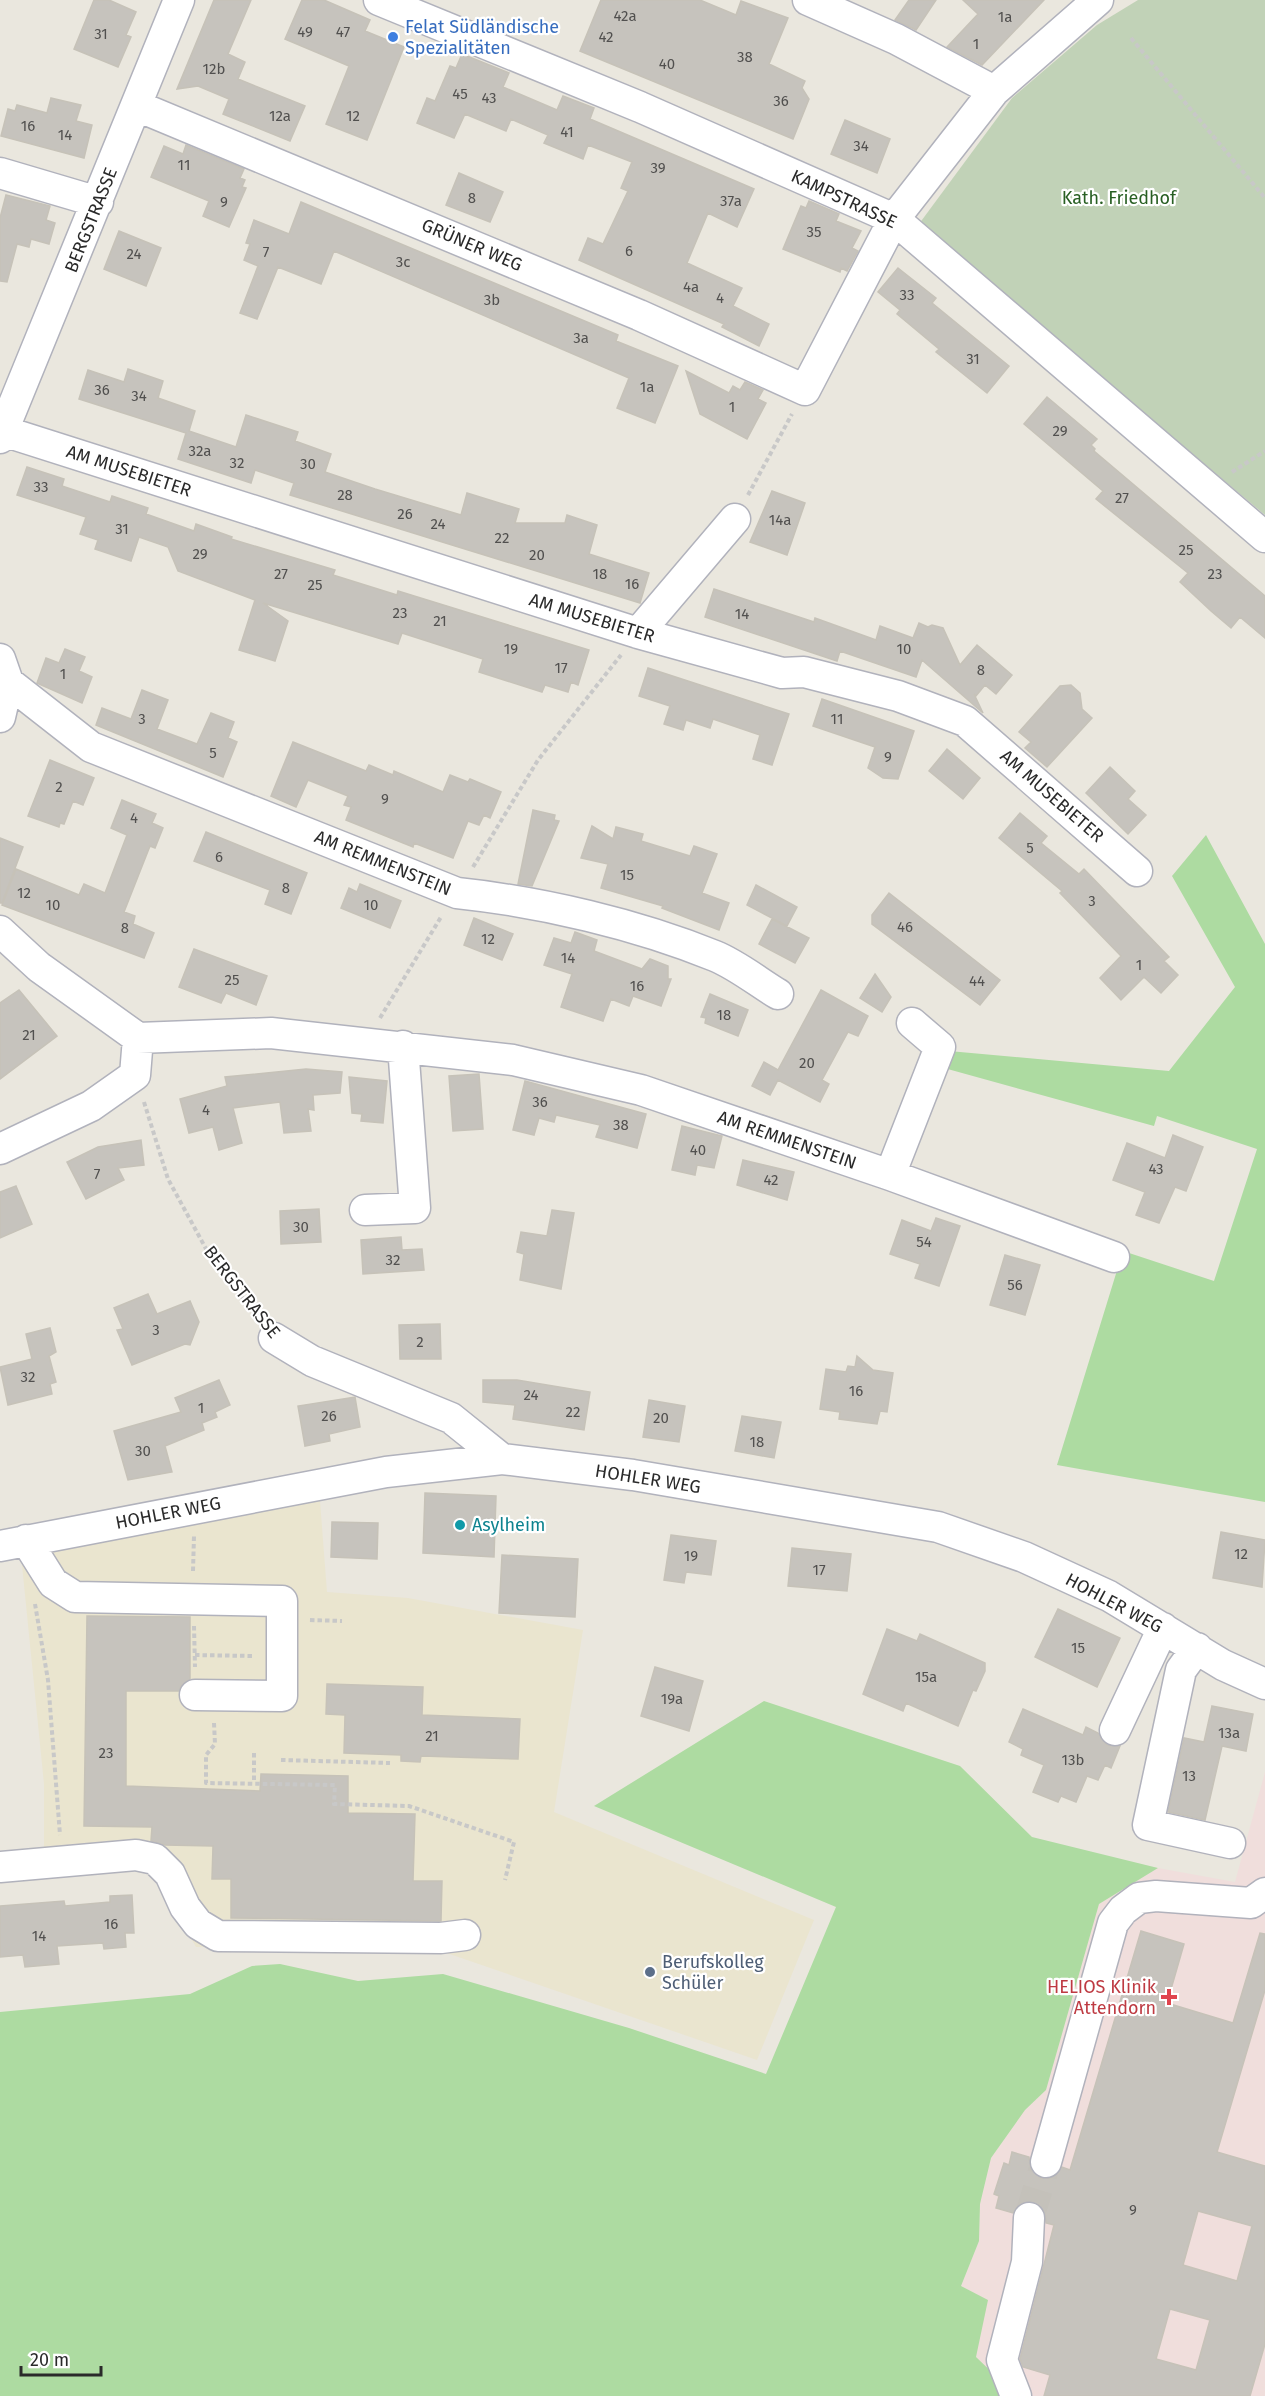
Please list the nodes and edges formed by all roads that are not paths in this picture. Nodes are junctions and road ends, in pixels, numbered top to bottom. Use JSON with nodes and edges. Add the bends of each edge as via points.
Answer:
{"nodes":[{"id":1,"x":179,"y":0,"type":"edge"},
{"id":2,"x":379,"y":0,"type":"edge"},
{"id":3,"x":808,"y":0,"type":"edge"},
{"id":4,"x":1098,"y":0,"type":"edge"},
{"id":5,"x":994,"y":91,"type":"junction"},
{"id":6,"x":137,"y":106,"type":"junction"},
{"id":7,"x":0,"y":172,"type":"edge"},
{"id":8,"x":98,"y":201,"type":"junction"},
{"id":9,"x":894,"y":219,"type":"junction"},
{"id":10,"x":4,"y":420,"type":"edge"},
{"id":11,"x":735,"y":519,"type":"road end"},
{"id":12,"x":1265,"y":537,"type":"edge"},
{"id":13,"x":638,"y":633,"type":"junction"},
{"id":14,"x":4,"y":670,"type":"edge"},
{"id":15,"x":0,"y":717,"type":"edge"},
{"id":16,"x":1137,"y":871,"type":"dead end"},
{"id":17,"x":0,"y":931,"type":"edge"},
{"id":18,"x":778,"y":994,"type":"dead end"},
{"id":19,"x":912,"y":1023,"type":"dead end"},
{"id":20,"x":138,"y":1038,"type":"junction"},
{"id":21,"x":403,"y":1046,"type":"junction"},
{"id":22,"x":0,"y":1149,"type":"edge"},
{"id":23,"x":890,"y":1175,"type":"junction"},
{"id":24,"x":365,"y":1210,"type":"dead end"},
{"id":25,"x":1114,"y":1257,"type":"dead end"},
{"id":26,"x":274,"y":1338,"type":"road end"},
{"id":27,"x":502,"y":1459,"type":"junction"},
{"id":28,"x":13,"y":1543,"type":"edge"},
{"id":29,"x":1162,"y":1628,"type":"junction"},
{"id":30,"x":1197,"y":1648,"type":"junction"},
{"id":31,"x":1265,"y":1684,"type":"edge"},
{"id":32,"x":195,"y":1695,"type":"dead end"},
{"id":33,"x":1115,"y":1730,"type":"dead end"},
{"id":34,"x":1230,"y":1843,"type":"dead end"},
{"id":35,"x":0,"y":1867,"type":"edge"},
{"id":36,"x":1265,"y":1893,"type":"edge"},
{"id":37,"x":465,"y":1935,"type":"dead end"},
{"id":38,"x":1046,"y":2162,"type":"tunnel mouth"},
{"id":39,"x":1029,"y":2218,"type":"tunnel mouth"},
{"id":40,"x":1016,"y":2396,"type":"edge"}],
"edges":[{"from":1,"to":6,"type":"street","name":"BERGSTRASSE"},
{"from":2,"to":9,"type":"street","name":"KAMPSTRASSE","via":[[640,107]]},
{"from":3,"to":5,"type":"street","via":[[896,39]]},
{"from":4,"to":5,"type":"street"},
{"from":5,"to":9,"type":"street"},
{"from":6,"to":8,"type":"street","name":"BERGSTRASSE"},
{"from":6,"to":9,"type":"street","name":"GRÜNER WEG","via":[[639,315],[805,390]]},
{"from":7,"to":8,"type":"street"},
{"from":8,"to":10,"type":"street","name":"BERGSTRASSE"},
{"from":9,"to":12,"type":"street","name":"KAMPSTRASSE"},
{"from":10,"to":13,"type":"street","name":"AM MUSEBIETER"},
{"from":11,"to":13,"type":"street"},
{"from":13,"to":16,"type":"street","name":"AM MUSEBIETER","via":[[782,673],[804,672],[898,696],[965,721]]},
{"from":14,"to":15,"type":"street"},
{"from":14,"to":18,"type":"street","name":"AM REMMENSTEIN","via":[[91,747],[457,892],[517,899],[634,929],[717,957]]},
{"from":17,"to":20,"type":"street","via":[[39,967]]},
{"from":19,"to":23,"type":"street","via":[[940,1047]]},
{"from":20,"to":21,"type":"street","name":"AM REMMENSTEIN","via":[[271,1033]]},
{"from":20,"to":22,"type":"street","via":[[135,1076],[91,1106]]},
{"from":21,"to":23,"type":"street","name":"AM REMMENSTEIN","via":[[513,1060],[641,1090]]},
{"from":21,"to":24,"type":"street","via":[[415,1208]]},
{"from":23,"to":25,"type":"street","name":"AM REMMENSTEIN"},
{"from":26,"to":27,"type":"street","name":"BERGSTRASSE","via":[[312,1361],[451,1418]]},
{"from":27,"to":28,"type":"street","name":"HOHLER WEG","via":[[386,1472]]},
{"from":27,"to":29,"type":"street","name":"HOHLER WEG","via":[[633,1475],[938,1527],[1024,1557],[1109,1596]]},
{"from":28,"to":32,"type":"street","via":[[53,1583],[75,1597],[282,1601],[282,1696]]},
{"from":29,"to":30,"type":"street","name":"HOHLER WEG"},
{"from":29,"to":33,"type":"street"},
{"from":30,"to":31,"type":"street","name":"HOHLER WEG"},
{"from":30,"to":34,"type":"street","via":[[1181,1670],[1148,1825]]},
{"from":35,"to":37,"type":"street","via":[[136,1855],[155,1859],[170,1874],[185,1907],[198,1924],[218,1936]]},
{"from":36,"to":38,"type":"street","via":[[1251,1903],[1139,1898],[1123,1910],[1113,1923]]},
{"from":39,"to":40,"type":"street","via":[[1027,2262],[1002,2360]]}]}
